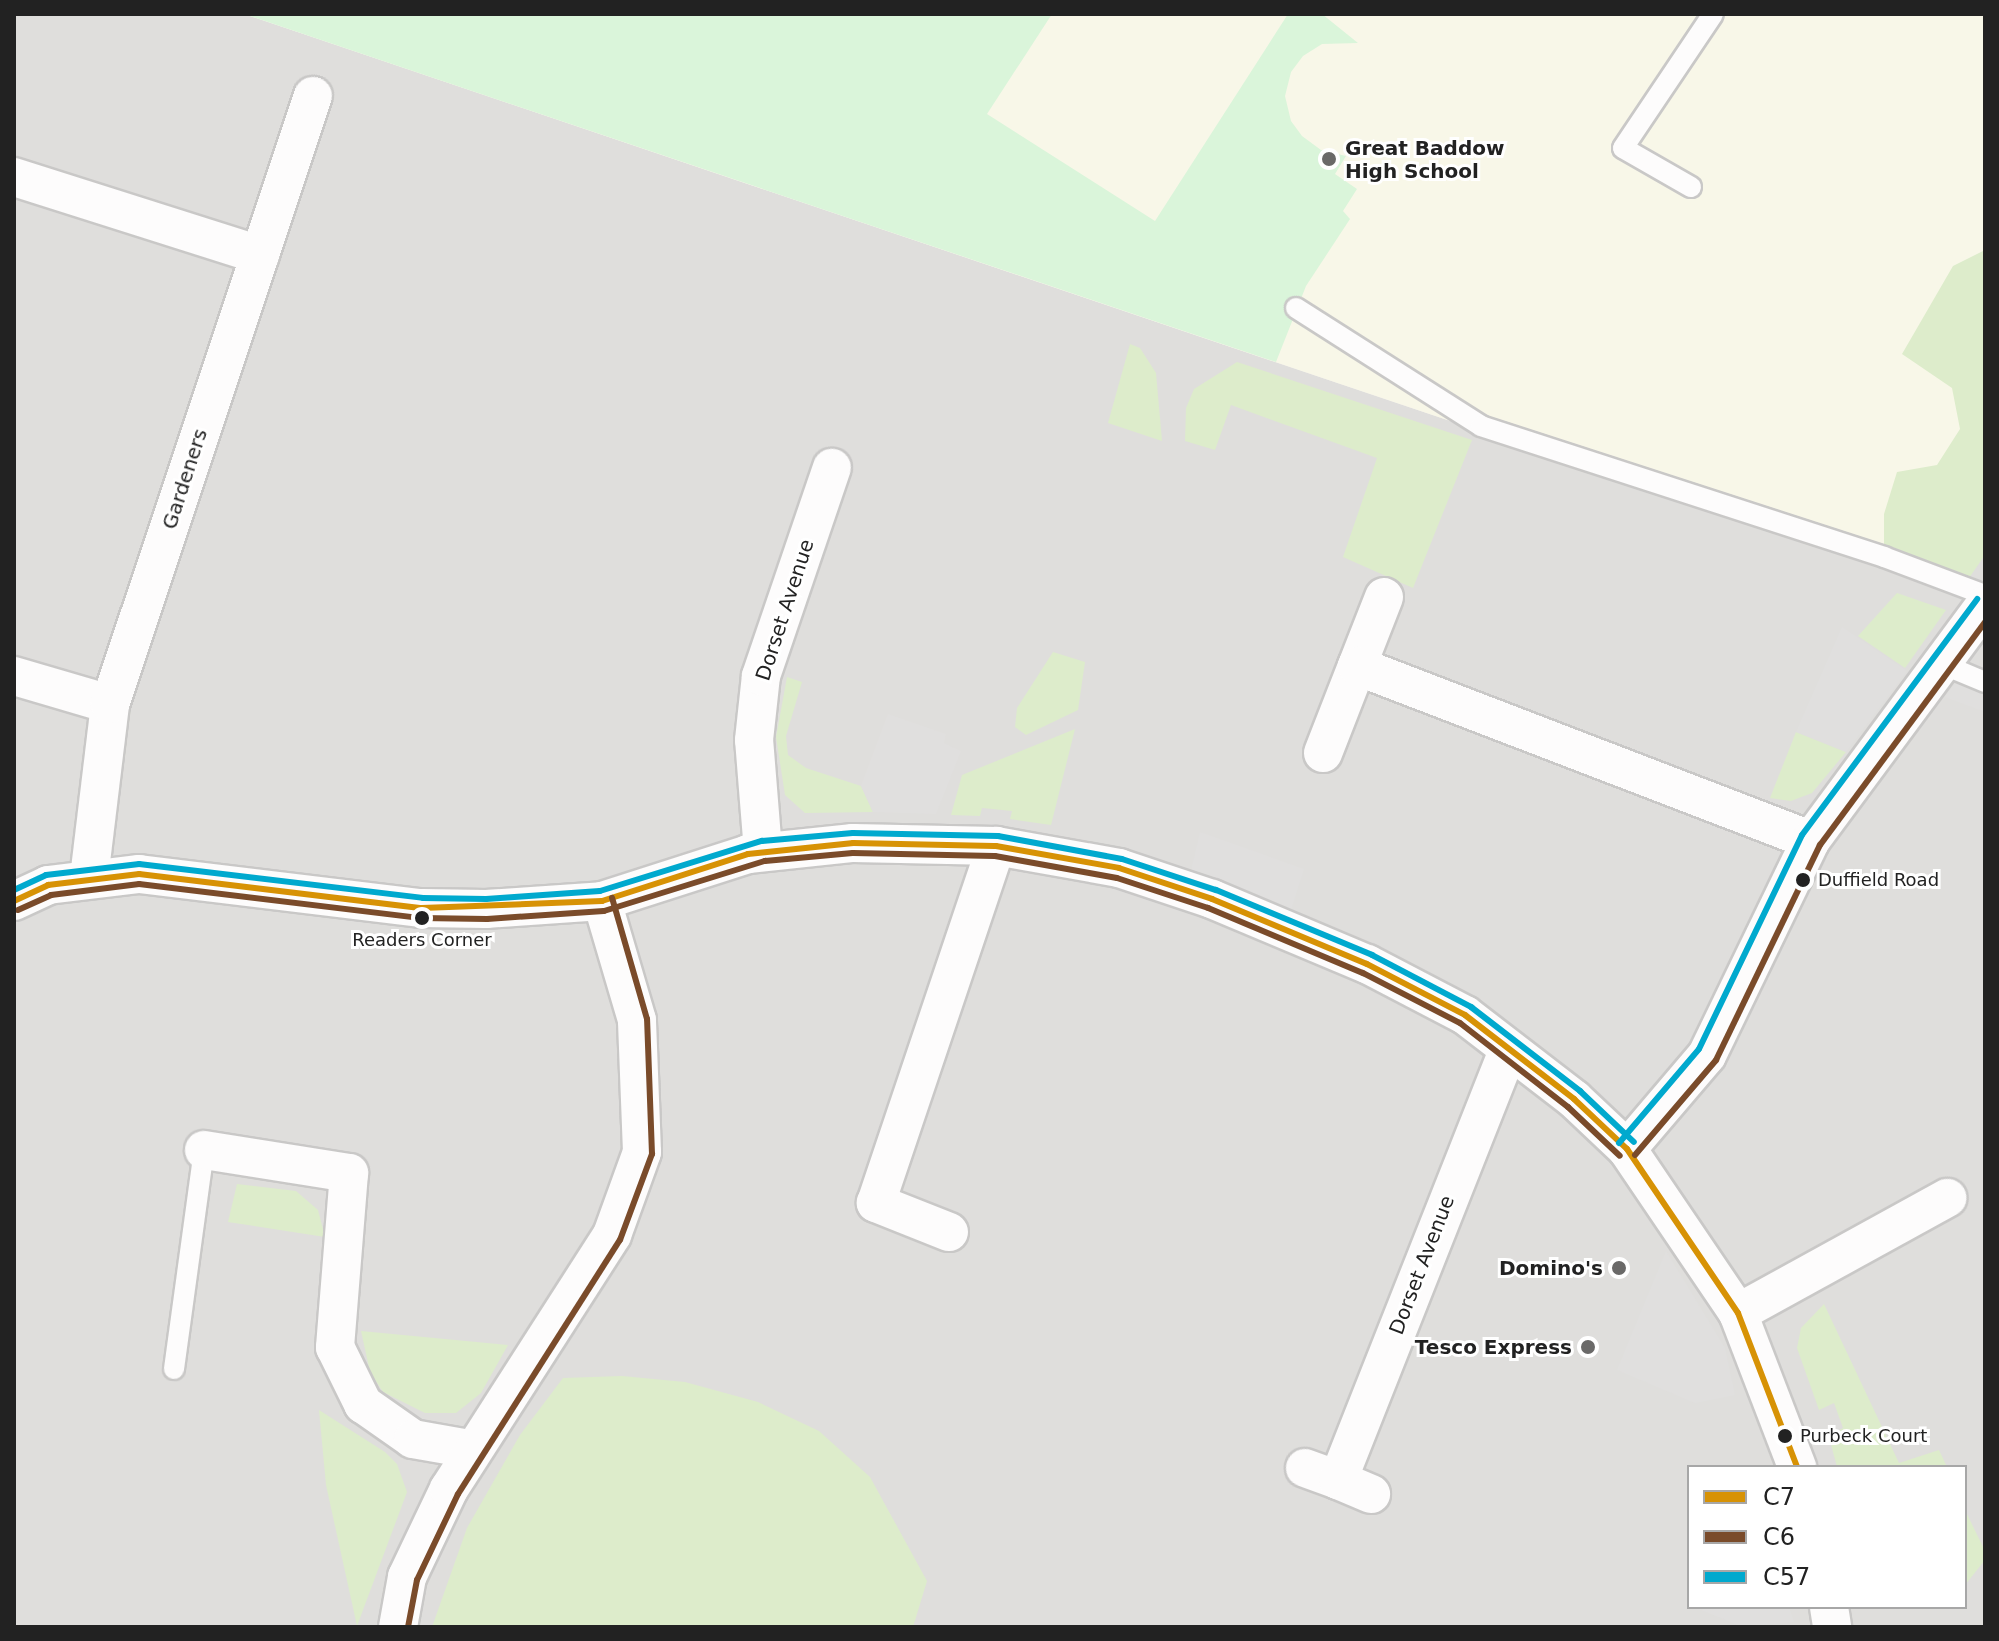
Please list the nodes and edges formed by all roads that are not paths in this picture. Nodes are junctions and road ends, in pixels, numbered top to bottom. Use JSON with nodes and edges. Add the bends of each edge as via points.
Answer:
{"nodes":[{"id":1,"x":1713,"y":14,"type":"edge"},
{"id":2,"x":313,"y":96,"type":"dead end"},
{"id":3,"x":14,"y":177,"type":"edge"},
{"id":4,"x":1691,"y":187,"type":"dead end"},
{"id":5,"x":260,"y":255,"type":"junction"},
{"id":6,"x":1296,"y":308,"type":"dead end"},
{"id":7,"x":832,"y":468,"type":"dead end"},
{"id":8,"x":1985,"y":595,"type":"edge"},
{"id":9,"x":1384,"y":597,"type":"dead end"},
{"id":10,"x":1985,"y":605,"type":"edge"},
{"id":11,"x":1942,"y":664,"type":"junction"},
{"id":12,"x":1357,"y":666,"type":"junction"},
{"id":13,"x":14,"y":676,"type":"edge"},
{"id":14,"x":1985,"y":682,"type":"edge"},
{"id":15,"x":110,"y":704,"type":"junction"},
{"id":16,"x":1323,"y":753,"type":"dead end"},
{"id":17,"x":1811,"y":840,"type":"junction"},
{"id":18,"x":996,"y":846,"type":"junction"},
{"id":19,"x":763,"y":851,"type":"junction"},
{"id":20,"x":89,"y":878,"type":"junction"},
{"id":21,"x":14,"y":901,"type":"edge"},
{"id":22,"x":602,"y":901,"type":"junction"},
{"id":23,"x":1508,"y":1050,"type":"junction"},
{"id":24,"x":1627,"y":1149,"type":"junction"},
{"id":25,"x":204,"y":1150,"type":"joint"},
{"id":26,"x":1947,"y":1198,"type":"dead end"},
{"id":27,"x":949,"y":1232,"type":"dead end"},
{"id":28,"x":1738,"y":1313,"type":"junction"},
{"id":29,"x":174,"y":1369,"type":"dead end"},
{"id":30,"x":470,"y":1449,"type":"junction"},
{"id":31,"x":1796,"y":1465,"type":"edge"},
{"id":32,"x":1338,"y":1481,"type":"dead end"},
{"id":33,"x":398,"y":1627,"type":"edge"}],
"edges":[{"from":1,"to":4,"type":"lane","via":[[1623,148]]},
{"from":2,"to":5,"type":"street","name":"Gardeners"},
{"from":3,"to":5,"type":"street"},
{"from":5,"to":15,"type":"street","name":"Gardeners"},
{"from":6,"to":8,"type":"lane","via":[[1481,426]]},
{"from":7,"to":19,"type":"street","name":"Dorset Avenue","via":[[761,676],[754,740]]},
{"from":9,"to":12,"type":"street"},
{"from":10,"to":11,"type":"street"},
{"from":11,"to":14,"type":"lane"},
{"from":11,"to":17,"type":"street"},
{"from":12,"to":16,"type":"street"},
{"from":12,"to":17,"type":"street"},
{"from":13,"to":15,"type":"street"},
{"from":15,"to":20,"type":"street","name":"Gardeners"},
{"from":17,"to":24,"type":"street","via":[[1707,1055]]},
{"from":18,"to":19,"type":"street","via":[[853,843]]},
{"from":18,"to":23,"type":"street","via":[[1119,868],[1212,899],[1367,964],[1465,1015]]},
{"from":18,"to":27,"type":"street","via":[[876,1203]]},
{"from":19,"to":22,"type":"street"},
{"from":20,"to":21,"type":"street","via":[[48,885]]},
{"from":20,"to":22,"type":"street","via":[[139,874],[422,908]]},
{"from":22,"to":30,"type":"street","via":[[637,1020],[642,1152],[612,1235]]},
{"from":23,"to":24,"type":"street"},
{"from":23,"to":32,"type":"street","name":"Dorset Avenue"},
{"from":24,"to":28,"type":"street"},
{"from":25,"to":29,"type":"lane"},
{"from":25,"to":30,"type":"street","via":[[349,1173],[335,1347],[363,1404],[413,1439]]},
{"from":26,"to":28,"type":"street"},
{"from":28,"to":31,"type":"street"},
{"from":30,"to":33,"type":"street","via":[[407,1577]]}]}
